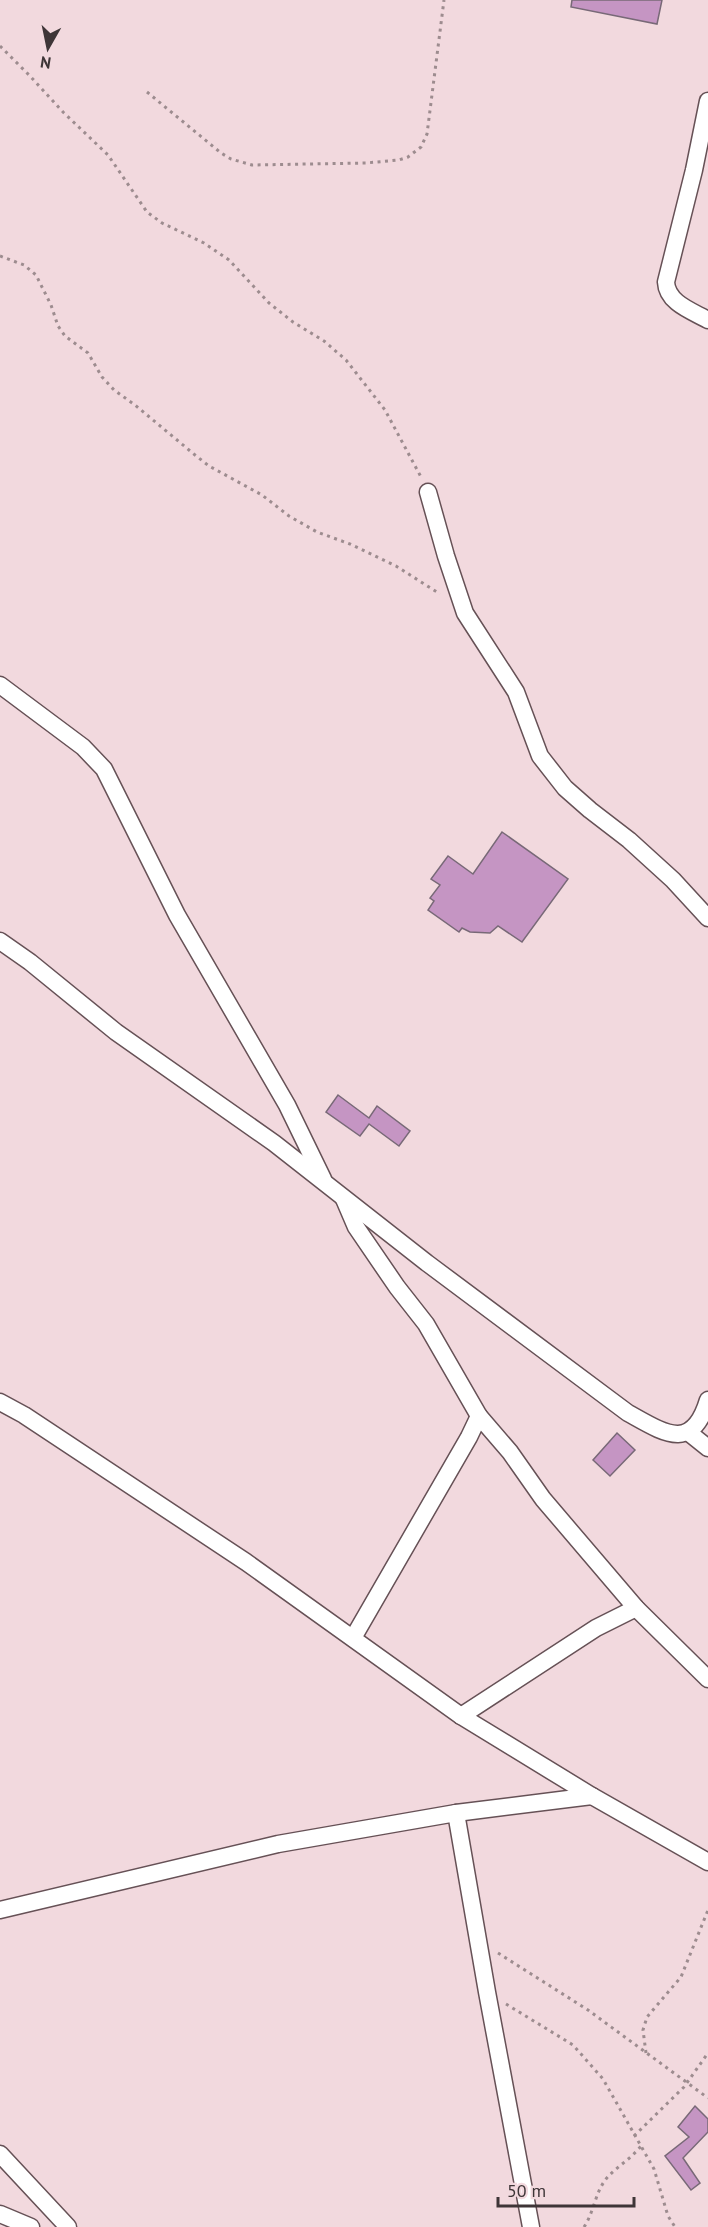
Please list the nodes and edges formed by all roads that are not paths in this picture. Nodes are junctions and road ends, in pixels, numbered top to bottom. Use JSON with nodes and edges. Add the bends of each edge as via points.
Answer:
{"nodes":[{"id":1,"x":708,"y":101,"type":"edge"},
{"id":2,"x":708,"y":320,"type":"edge"},
{"id":3,"x":428,"y":492,"type":"road end"},
{"id":4,"x":0,"y":685,"type":"edge"},
{"id":5,"x":708,"y":918,"type":"edge"},
{"id":6,"x":0,"y":941,"type":"edge"},
{"id":7,"x":324,"y":1183,"type":"junction"},
{"id":8,"x":344,"y":1198,"type":"junction"},
{"id":9,"x":708,"y":1400,"type":"edge"},
{"id":10,"x":0,"y":1402,"type":"edge"},
{"id":11,"x":479,"y":1416,"type":"junction"},
{"id":12,"x":688,"y":1432,"type":"junction"},
{"id":13,"x":708,"y":1448,"type":"edge"},
{"id":14,"x":636,"y":1608,"type":"junction"},
{"id":15,"x":353,"y":1638,"type":"junction"},
{"id":16,"x":708,"y":1679,"type":"edge"},
{"id":17,"x":461,"y":1716,"type":"junction"},
{"id":18,"x":592,"y":1796,"type":"junction"},
{"id":19,"x":456,"y":1813,"type":"junction"},
{"id":20,"x":708,"y":1862,"type":"edge"},
{"id":21,"x":0,"y":1910,"type":"edge"},
{"id":22,"x":0,"y":2154,"type":"edge"},
{"id":23,"x":0,"y":2214,"type":"edge"},
{"id":24,"x":31,"y":2227,"type":"edge"},
{"id":25,"x":68,"y":2227,"type":"edge"},
{"id":26,"x":531,"y":2227,"type":"edge"}],
"edges":[{"from":1,"to":2,"type":"street","via":[[666,282],[671,298]]},
{"from":3,"to":5,"type":"street","via":[[465,613],[516,692],[540,756],[590,810],[673,880]]},
{"from":4,"to":7,"type":"street","via":[[83,747],[104,769],[177,915],[287,1105]]},
{"from":6,"to":7,"type":"street","via":[[116,1032]]},
{"from":7,"to":8,"type":"street"},
{"from":8,"to":11,"type":"street","via":[[356,1227],[426,1324]]},
{"from":8,"to":12,"type":"street","via":[[628,1413],[659,1431]]},
{"from":9,"to":12,"type":"street","via":[[698,1425]]},
{"from":10,"to":15,"type":"street","via":[[246,1562]]},
{"from":11,"to":14,"type":"street"},
{"from":11,"to":15,"type":"street"},
{"from":12,"to":13,"type":"street"},
{"from":14,"to":16,"type":"street"},
{"from":14,"to":17,"type":"street","via":[[596,1628]]},
{"from":15,"to":17,"type":"street"},
{"from":17,"to":18,"type":"street"},
{"from":18,"to":19,"type":"street"},
{"from":18,"to":20,"type":"street"},
{"from":19,"to":21,"type":"street","via":[[278,1844]]},
{"from":19,"to":26,"type":"street"},
{"from":22,"to":25,"type":"street"},
{"from":23,"to":24,"type":"street"}]}
